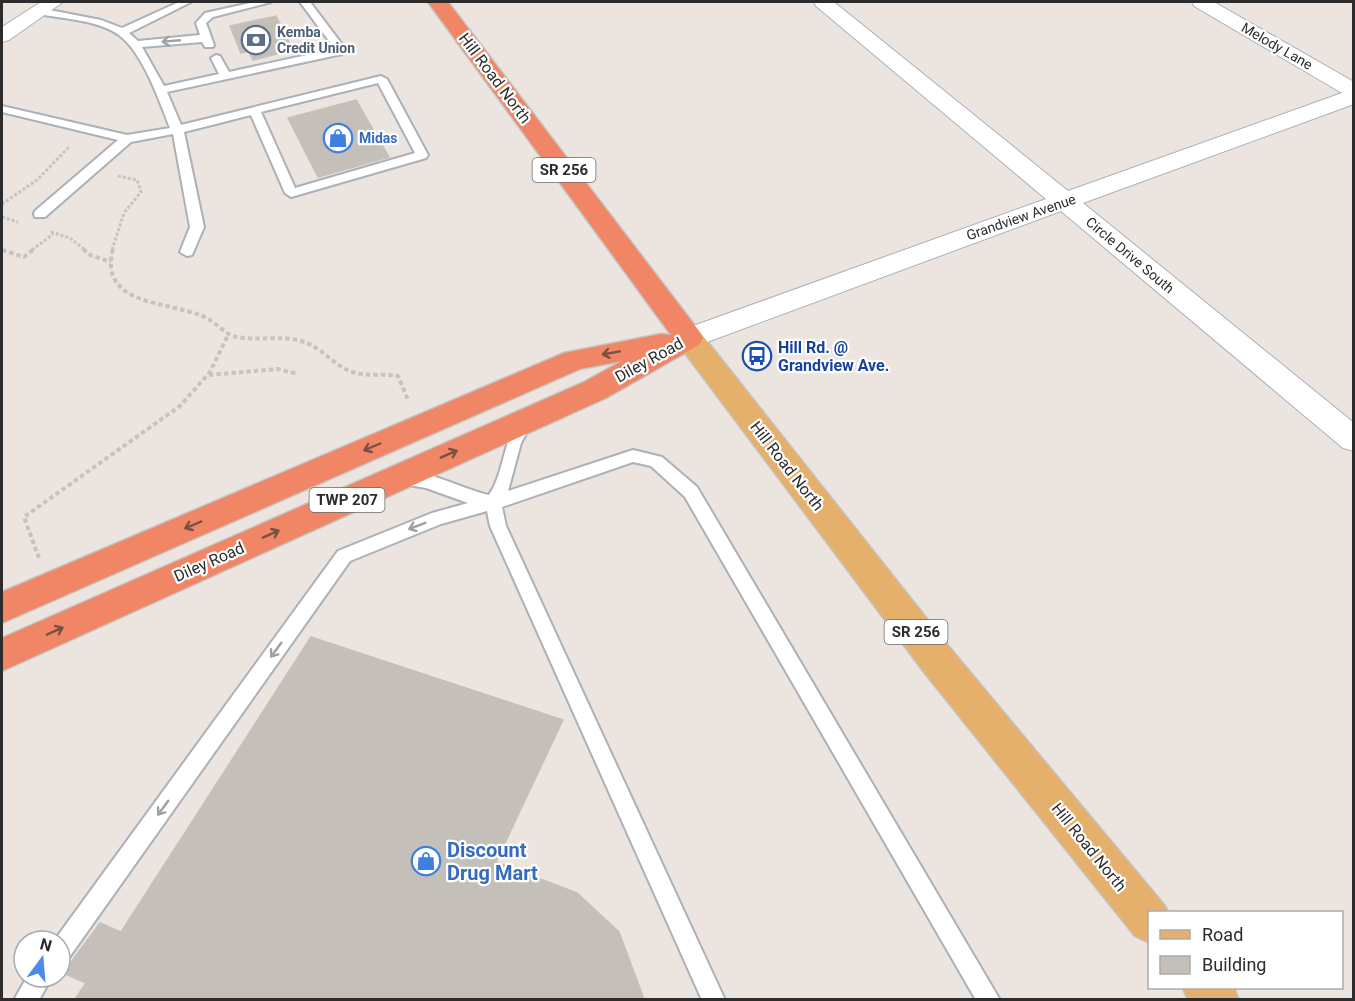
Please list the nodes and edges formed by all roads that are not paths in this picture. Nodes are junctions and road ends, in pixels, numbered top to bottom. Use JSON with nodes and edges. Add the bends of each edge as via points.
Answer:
{"nodes":[{"id":1,"x":186,"y":2,"type":"edge"},
{"id":2,"x":266,"y":2,"type":"edge"},
{"id":3,"x":305,"y":2,"type":"edge"},
{"id":4,"x":438,"y":2,"type":"edge"},
{"id":5,"x":823,"y":2,"type":"edge"},
{"id":6,"x":1201,"y":2,"type":"edge"},
{"id":7,"x":46,"y":6,"type":"edge"},
{"id":8,"x":123,"y":32,"type":"junction"},
{"id":9,"x":2,"y":36,"type":"edge"},
{"id":10,"x":135,"y":44,"type":"junction"},
{"id":11,"x":216,"y":58,"type":"dead end"},
{"id":12,"x":226,"y":76,"type":"junction"},
{"id":13,"x":161,"y":90,"type":"junction"},
{"id":14,"x":1353,"y":91,"type":"edge"},
{"id":15,"x":1353,"y":96,"type":"edge"},
{"id":16,"x":2,"y":109,"type":"edge"},
{"id":17,"x":255,"y":111,"type":"junction"},
{"id":18,"x":177,"y":130,"type":"junction"},
{"id":19,"x":127,"y":139,"type":"junction"},
{"id":20,"x":1067,"y":202,"type":"junction"},
{"id":21,"x":40,"y":214,"type":"dead end"},
{"id":22,"x":187,"y":252,"type":"dead end"},
{"id":23,"x":689,"y":338,"type":"junction"},
{"id":24,"x":526,"y":421,"type":"junction"},
{"id":25,"x":1353,"y":440,"type":"edge"},
{"id":26,"x":396,"y":478,"type":"junction"},
{"id":27,"x":493,"y":503,"type":"junction"},
{"id":28,"x":2,"y":608,"type":"edge"},
{"id":29,"x":2,"y":655,"type":"edge"},
{"id":30,"x":1148,"y":920,"type":"edge"},
{"id":31,"x":72,"y":934,"type":"edge"},
{"id":32,"x":714,"y":999,"type":"edge"},
{"id":33,"x":989,"y":999,"type":"edge"}],
"edges":[{"from":1,"to":8,"type":"lane"},
{"from":2,"to":10,"type":"lane","one_way":true,"via":[[202,19],[208,41]]},
{"from":3,"to":12,"type":"lane","via":[[342,51]]},
{"from":4,"to":23,"type":"highway","name":"Hill Road North","number":"SR 256"},
{"from":5,"to":20,"type":"street","name":"Circle Drive South"},
{"from":6,"to":14,"type":"street","name":"Melody Lane"},
{"from":7,"to":8,"type":"lane"},
{"from":7,"to":9,"type":"street"},
{"from":8,"to":10,"type":"lane"},
{"from":10,"to":13,"type":"lane"},
{"from":11,"to":12,"type":"lane"},
{"from":12,"to":13,"type":"lane"},
{"from":13,"to":18,"type":"lane"},
{"from":15,"to":20,"type":"street","name":"Grandview Avenue"},
{"from":16,"to":19,"type":"lane"},
{"from":17,"to":17,"type":"lane","via":[[381,80],[422,155],[291,193]]},
{"from":17,"to":18,"type":"lane"},
{"from":18,"to":19,"type":"lane"},
{"from":18,"to":22,"type":"lane","via":[[197,227]]},
{"from":19,"to":21,"type":"lane"},
{"from":20,"to":23,"type":"street","name":"Grandview Avenue"},
{"from":20,"to":25,"type":"street","name":"Circle Drive South"},
{"from":23,"to":24,"type":"highway","name":"Diley Road","number":"TWP 207","via":[[595,390]]},
{"from":23,"to":28,"type":"highway","name":"Diley Road","number":"TWP 207","one_way":true,"via":[[574,360]]},
{"from":23,"to":30,"type":"main road","name":"Hill Road North","number":"SR 256","via":[[937,660]]},
{"from":26,"to":24,"type":"highway","name":"Diley Road","number":"TWP 207","one_way":true},
{"from":24,"to":27,"type":"lane","via":[[511,444],[503,490]]},
{"from":26,"to":27,"type":"lane","via":[[428,481]]},
{"from":29,"to":26,"type":"highway","name":"Diley Road","number":"TWP 207","one_way":true},
{"from":27,"to":31,"type":"lane","one_way":true,"via":[[438,518],[344,556]]},
{"from":27,"to":32,"type":"lane","via":[[498,526]]},
{"from":27,"to":33,"type":"lane","via":[[633,456],[656,460],[691,492]]}]}
